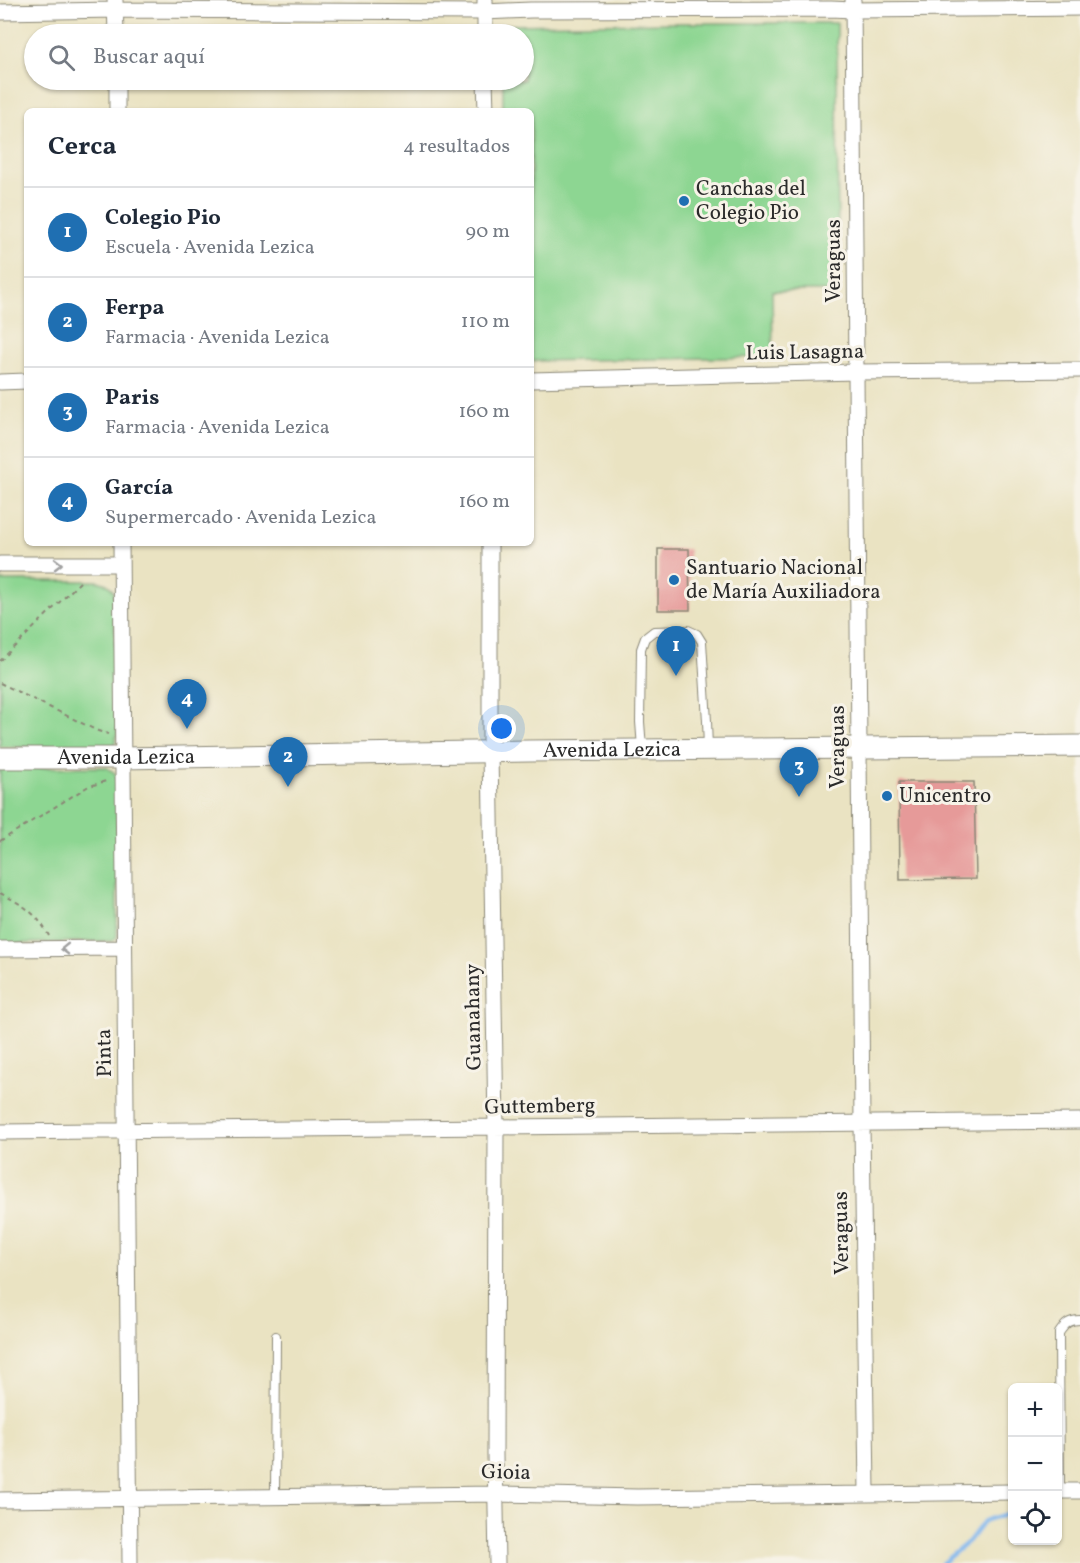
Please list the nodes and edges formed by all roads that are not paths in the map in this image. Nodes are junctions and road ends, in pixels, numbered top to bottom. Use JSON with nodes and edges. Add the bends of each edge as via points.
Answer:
{"nodes":[{"id":1,"x":115,"y":5,"type":"edge"},
{"id":2,"x":853,"y":5,"type":"edge"},
{"id":3,"x":484,"y":6,"type":"edge"},
{"id":4,"x":1080,"y":8,"type":"edge"},
{"id":5,"x":0,"y":12,"type":"edge"},
{"id":6,"x":116,"y":24,"type":"edge"},
{"id":7,"x":485,"y":24,"type":"edge"},
{"id":8,"x":117,"y":90,"type":"edge"},
{"id":9,"x":485,"y":90,"type":"edge"},
{"id":10,"x":117,"y":108,"type":"edge"},
{"id":11,"x":486,"y":108,"type":"edge"},
{"id":12,"x":1080,"y":370,"type":"edge"},
{"id":13,"x":856,"y":372,"type":"junction"},
{"id":14,"x":534,"y":380,"type":"edge"},
{"id":15,"x":24,"y":381,"type":"edge"},
{"id":16,"x":0,"y":382,"type":"edge"},
{"id":17,"x":121,"y":546,"type":"edge"},
{"id":18,"x":490,"y":546,"type":"edge"},
{"id":19,"x":0,"y":564,"type":"edge"},
{"id":20,"x":121,"y":564,"type":"junction"},
{"id":21,"x":1080,"y":746,"type":"edge"},
{"id":22,"x":860,"y":748,"type":"junction"},
{"id":23,"x":642,"y":750,"type":"junction"},
{"id":24,"x":708,"y":750,"type":"junction"},
{"id":25,"x":490,"y":752,"type":"junction"},
{"id":26,"x":123,"y":757,"type":"junction"},
{"id":27,"x":0,"y":758,"type":"edge"},
{"id":28,"x":124,"y":948,"type":"junction"},
{"id":29,"x":0,"y":950,"type":"edge"},
{"id":30,"x":1080,"y":1121,"type":"edge"},
{"id":31,"x":862,"y":1124,"type":"junction"},
{"id":32,"x":496,"y":1128,"type":"junction"},
{"id":33,"x":127,"y":1131,"type":"junction"},
{"id":34,"x":0,"y":1132,"type":"edge"},
{"id":35,"x":1080,"y":1320,"type":"edge"},
{"id":36,"x":276,"y":1336,"type":"dead end"},
{"id":37,"x":1059,"y":1437,"type":"edge"},
{"id":38,"x":1062,"y":1491,"type":"edge"},
{"id":39,"x":1080,"y":1491,"type":"edge"},
{"id":40,"x":1008,"y":1492,"type":"edge"},
{"id":41,"x":867,"y":1493,"type":"junction"},
{"id":42,"x":496,"y":1494,"type":"junction"},
{"id":43,"x":275,"y":1497,"type":"junction"},
{"id":44,"x":130,"y":1498,"type":"junction"},
{"id":45,"x":0,"y":1500,"type":"edge"},
{"id":46,"x":130,"y":1563,"type":"edge"},
{"id":47,"x":497,"y":1563,"type":"edge"}],
"edges":[{"from":1,"to":3,"type":"street"},
{"from":1,"to":5,"type":"street"},
{"from":1,"to":6,"type":"street"},
{"from":2,"to":3,"type":"street","via":[[831,9],[531,10]]},
{"from":2,"to":4,"type":"street"},
{"from":2,"to":13,"type":"street","name":"Veraguas"},
{"from":3,"to":7,"type":"street"},
{"from":8,"to":10,"type":"street"},
{"from":9,"to":11,"type":"street"},
{"from":12,"to":13,"type":"street","name":"Luis Lasagna"},
{"from":13,"to":14,"type":"street","name":"Luis Lasagna"},
{"from":13,"to":22,"type":"street","name":"Veraguas"},
{"from":15,"to":16,"type":"street"},
{"from":17,"to":20,"type":"street","name":"Pinta"},
{"from":18,"to":25,"type":"street","name":"Guanahany"},
{"from":19,"to":20,"type":"street","one_way":true},
{"from":20,"to":26,"type":"street","name":"Pinta"},
{"from":21,"to":22,"type":"street","name":"Avenida Lezica"},
{"from":22,"to":24,"type":"street","name":"Avenida Lezica"},
{"from":22,"to":31,"type":"street","name":"Veraguas"},
{"from":23,"to":24,"type":"street","name":"Avenida Lezica"},
{"from":23,"to":24,"type":"lane","via":[[641,649],[645,638],[654,631],[688,630],[702,642]]},
{"from":23,"to":25,"type":"street","name":"Avenida Lezica"},
{"from":25,"to":26,"type":"street","name":"Avenida Lezica"},
{"from":25,"to":32,"type":"street","name":"Guanahany"},
{"from":26,"to":27,"type":"street","name":"Avenida Lezica"},
{"from":26,"to":28,"type":"street","name":"Pinta"},
{"from":28,"to":29,"type":"street","one_way":true},
{"from":28,"to":33,"type":"street","name":"Pinta"},
{"from":30,"to":31,"type":"street","name":"Guttemberg"},
{"from":31,"to":32,"type":"street","name":"Guttemberg"},
{"from":31,"to":41,"type":"street","name":"Veraguas"},
{"from":32,"to":33,"type":"street","name":"Guttemberg"},
{"from":32,"to":42,"type":"street","name":"Guanahany"},
{"from":33,"to":34,"type":"street","name":"Guttemberg"},
{"from":33,"to":44,"type":"street","name":"Pinta"},
{"from":35,"to":37,"type":"lane","via":[[1072,1320],[1059,1333]]},
{"from":36,"to":43,"type":"lane"},
{"from":38,"to":39,"type":"street"},
{"from":40,"to":41,"type":"street","name":"Gioia"},
{"from":41,"to":42,"type":"street","name":"Gioia","via":[[637,1497]]},
{"from":42,"to":43,"type":"street","name":"Gioia"},
{"from":42,"to":47,"type":"street","name":"Guanahany"},
{"from":43,"to":44,"type":"street","name":"Gioia"},
{"from":44,"to":45,"type":"street","name":"Gioia"},
{"from":44,"to":46,"type":"street","name":"Pinta"}]}
